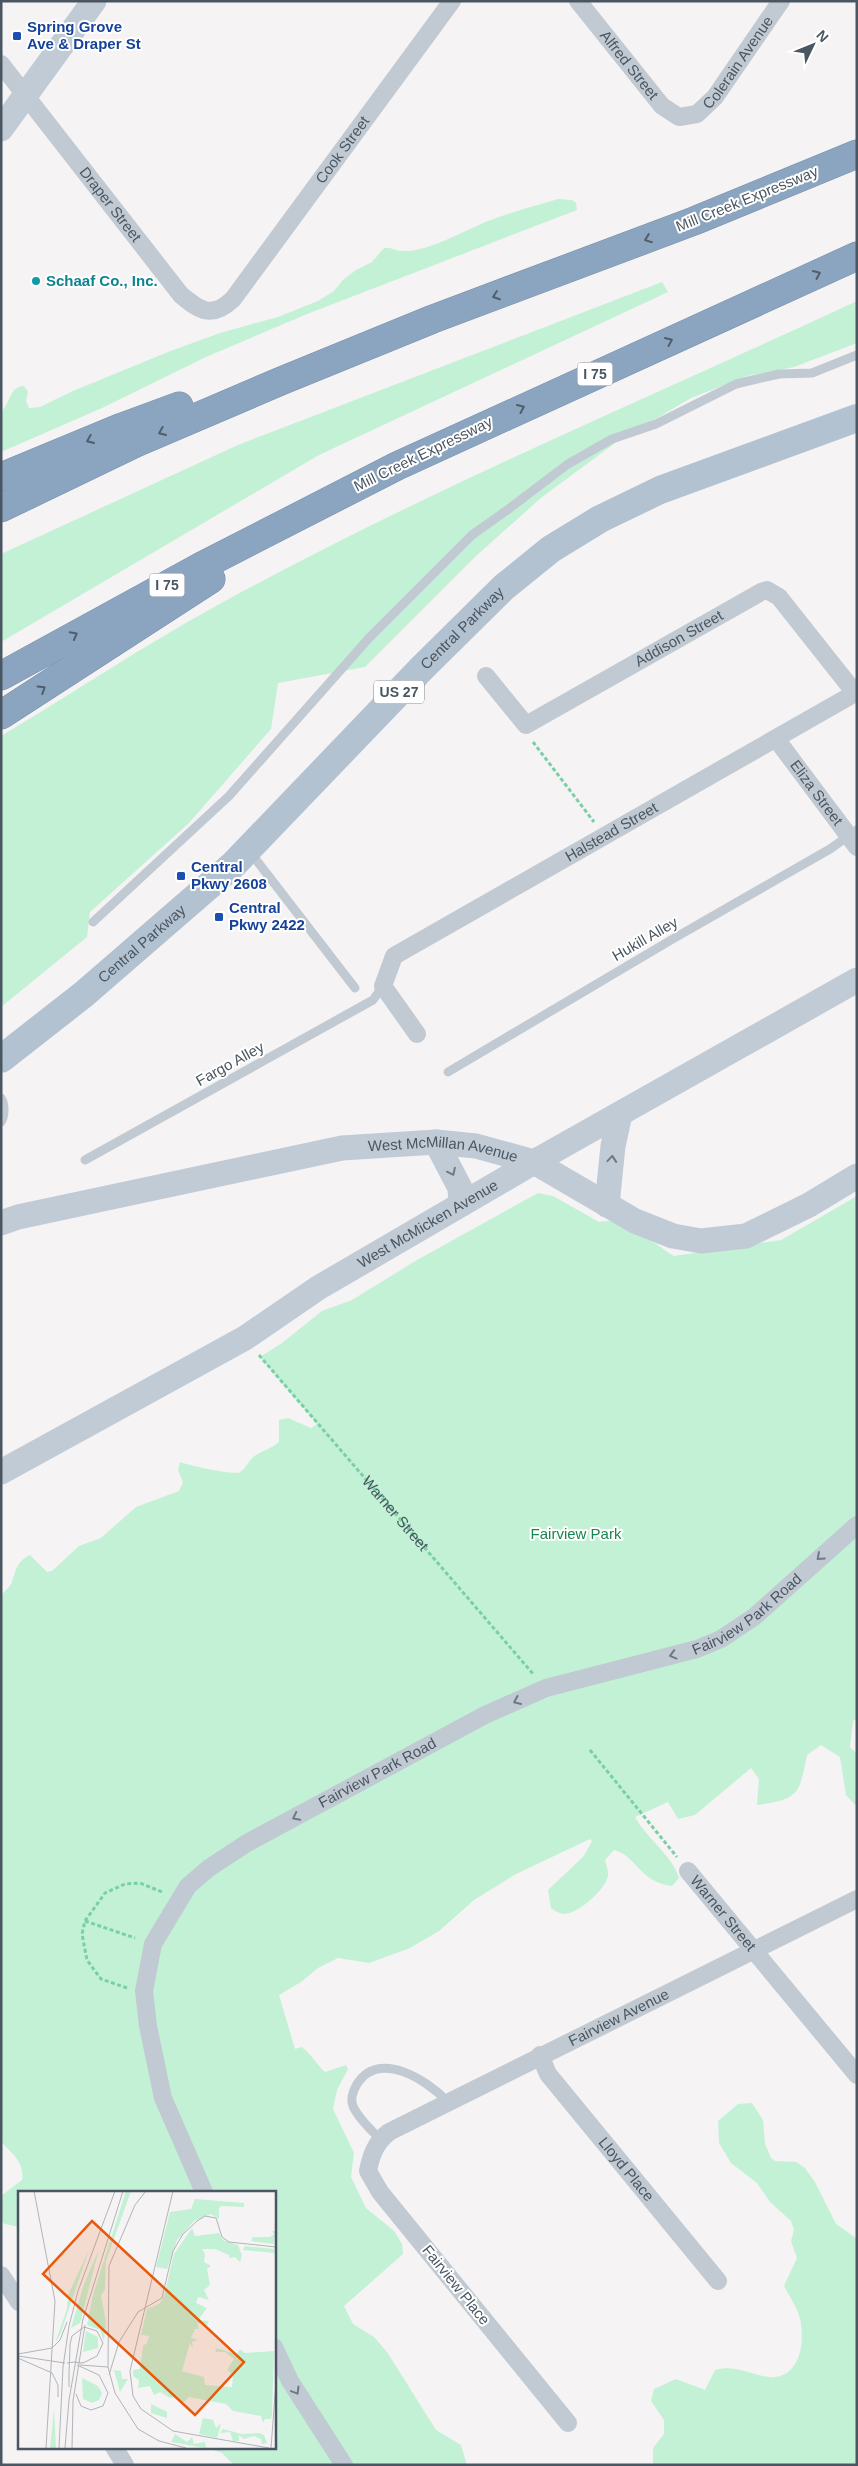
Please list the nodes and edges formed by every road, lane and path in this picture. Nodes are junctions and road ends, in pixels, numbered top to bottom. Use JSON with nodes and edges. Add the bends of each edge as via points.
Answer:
{"nodes":[{"id":1,"x":94,"y":1,"type":"edge"},
{"id":2,"x":452,"y":1,"type":"edge"},
{"id":3,"x":578,"y":1,"type":"edge"},
{"id":4,"x":781,"y":1,"type":"edge"},
{"id":5,"x":1,"y":64,"type":"edge"},
{"id":6,"x":26,"y":95,"type":"junction"},
{"id":7,"x":688,"y":117,"type":"joint"},
{"id":8,"x":1,"y":129,"type":"edge"},
{"id":9,"x":857,"y":154,"type":"edge"},
{"id":10,"x":857,"y":256,"type":"edge"},
{"id":11,"x":233,"y":299,"type":"joint"},
{"id":12,"x":433,"y":319,"type":"junction"},
{"id":13,"x":857,"y":355,"type":"edge"},
{"id":14,"x":857,"y":418,"type":"edge"},
{"id":15,"x":1,"y":477,"type":"edge"},
{"id":16,"x":335,"y":497,"type":"junction"},
{"id":17,"x":1,"y":508,"type":"edge"},
{"id":18,"x":1,"y":676,"type":"edge"},
{"id":19,"x":486,"y":676,"type":"dead end"},
{"id":20,"x":856,"y":693,"type":"edge"},
{"id":21,"x":1,"y":715,"type":"edge"},
{"id":22,"x":526,"y":725,"type":"junction"},
{"id":23,"x":777,"y":740,"type":"junction"},
{"id":24,"x":605,"y":837,"type":"junction"},
{"id":25,"x":854,"y":837,"type":"edge"},
{"id":26,"x":248,"y":850,"type":"junction"},
{"id":27,"x":93,"y":922,"type":"dead end"},
{"id":28,"x":857,"y":980,"type":"edge"},
{"id":29,"x":383,"y":986,"type":"junction"},
{"id":30,"x":355,"y":988,"type":"dead end"},
{"id":31,"x":417,"y":1034,"type":"dead end"},
{"id":32,"x":1,"y":1059,"type":"edge"},
{"id":33,"x":448,"y":1072,"type":"dead end"},
{"id":34,"x":1,"y":1098,"type":"edge"},
{"id":35,"x":620,"y":1114,"type":"junction"},
{"id":36,"x":1,"y":1122,"type":"edge"},
{"id":37,"x":436,"y":1142,"type":"junction"},
{"id":38,"x":85,"y":1160,"type":"dead end"},
{"id":39,"x":534,"y":1162,"type":"junction"},
{"id":40,"x":857,"y":1176,"type":"edge"},
{"id":41,"x":461,"y":1204,"type":"junction"},
{"id":42,"x":607,"y":1205,"type":"junction"},
{"id":43,"x":1,"y":1223,"type":"edge"},
{"id":44,"x":245,"y":1338,"type":"junction"},
{"id":45,"x":1,"y":1472,"type":"edge"},
{"id":46,"x":857,"y":1525,"type":"edge"},
{"id":47,"x":546,"y":1688,"type":"junction"},
{"id":48,"x":590,"y":1750,"type":"dead end"},
{"id":49,"x":688,"y":1871,"type":"joint"},
{"id":50,"x":179,"y":1899,"type":"junction"},
{"id":51,"x":857,"y":1899,"type":"edge"},
{"id":52,"x":85,"y":1921,"type":"junction"},
{"id":53,"x":139,"y":1939,"type":"dead end"},
{"id":54,"x":754,"y":1949,"type":"junction"},
{"id":55,"x":144,"y":1991,"type":"junction"},
{"id":56,"x":540,"y":2055,"type":"junction"},
{"id":57,"x":857,"y":2075,"type":"edge"},
{"id":58,"x":448,"y":2102,"type":"junction"},
{"id":59,"x":380,"y":2139,"type":"junction"},
{"id":60,"x":204,"y":2191,"type":"edge"},
{"id":61,"x":1,"y":2275,"type":"edge"},
{"id":62,"x":718,"y":2281,"type":"dead end"},
{"id":63,"x":18,"y":2300,"type":"edge"},
{"id":64,"x":275,"y":2350,"type":"edge"},
{"id":65,"x":568,"y":2423,"type":"dead end"},
{"id":66,"x":115,"y":2448,"type":"edge"},
{"id":67,"x":125,"y":2465,"type":"edge"},
{"id":68,"x":344,"y":2465,"type":"edge"}],
"edges":[{"from":1,"to":6,"type":"street"},
{"from":2,"to":11,"type":"street","name":"Cook Street"},
{"from":3,"to":7,"type":"street","name":"Alfred Street","via":[[662,106],[679,117]]},
{"from":4,"to":7,"type":"street","name":"Colerain Avenue","via":[[715,97],[698,114]]},
{"from":5,"to":6,"type":"street","name":"Draper Street"},
{"from":6,"to":8,"type":"street"},
{"from":6,"to":11,"type":"street","name":"Draper Street","via":[[181,295],[199,310],[210,312],[225,307]]},
{"from":9,"to":12,"type":"highway","name":"Mill Creek Expressway","one_way":true,"via":[[694,221]]},
{"from":16,"to":10,"type":"highway","name":"Mill Creek Expressway","number":"I 75","one_way":true,"via":[[457,437]]},
{"from":12,"to":15,"type":"highway","one_way":true,"via":[[280,369],[122,427]]},
{"from":12,"to":17,"type":"highway","name":"Mill Creek Expressway","one_way":true,"via":[[136,443]]},
{"from":13,"to":27,"type":"lane","via":[[812,373],[778,374],[736,384],[656,424],[612,439],[568,464],[472,535],[369,638],[229,796]]},
{"from":14,"to":26,"type":"main road","name":"Central Parkway","number":"US 27","via":[[660,490],[600,519],[551,549],[504,587],[422,668]]},
{"from":18,"to":16,"type":"highway","name":"Mill Creek Expressway","number":"I 75","one_way":true},
{"from":21,"to":16,"type":"highway","one_way":true,"via":[[90,660]]},
{"from":19,"to":22,"type":"street"},
{"from":20,"to":22,"type":"street","name":"Addison Street","via":[[779,597],[767,590]]},
{"from":20,"to":23,"type":"street","name":"Halstead Street"},
{"from":22,"to":24,"type":"path","via":[[533,742]]},
{"from":23,"to":24,"type":"street","name":"Halstead Street"},
{"from":23,"to":25,"type":"street","name":"Eliza Street"},
{"from":24,"to":29,"type":"street","name":"Halstead Street","via":[[394,956]]},
{"from":25,"to":33,"type":"lane","name":"Hukill Alley","via":[[670,940]]},
{"from":26,"to":30,"type":"lane"},
{"from":26,"to":32,"type":"main road","name":"Central Parkway","number":"US 27","via":[[84,994]]},
{"from":28,"to":35,"type":"street","name":"West McMicken Avenue"},
{"from":29,"to":31,"type":"street"},
{"from":29,"to":38,"type":"lane","name":"Fargo Alley","via":[[373,1000]]},
{"from":34,"to":36,"type":"lane","via":[[4,1101],[4,1119]]},
{"from":35,"to":39,"type":"street","name":"West McMicken Avenue"},
{"from":42,"to":35,"type":"street","one_way":true},
{"from":37,"to":39,"type":"street","name":"West McMillan Avenue","via":[[476,1146]]},
{"from":37,"to":41,"type":"street","one_way":true,"via":[[460,1188]]},
{"from":37,"to":43,"type":"street","name":"West McMillan Avenue","via":[[342,1148]]},
{"from":39,"to":41,"type":"street","name":"West McMicken Avenue"},
{"from":39,"to":42,"type":"street","name":"West McMillan Avenue"},
{"from":40,"to":42,"type":"street","name":"West McMillan Avenue","via":[[810,1205],[746,1236],[701,1241],[659,1231]]},
{"from":41,"to":44,"type":"street","name":"West McMicken Avenue","via":[[318,1288]]},
{"from":44,"to":45,"type":"street","name":"West McMicken Avenue"},
{"from":44,"to":47,"type":"path","name":"Warner Street"},
{"from":46,"to":47,"type":"street","name":"Fairview Park Road","one_way":true,"via":[[754,1617],[721,1639],[696,1649]]},
{"from":47,"to":50,"type":"street","name":"Fairview Park Road","one_way":true,"via":[[485,1715],[247,1843],[209,1868],[188,1886]]},
{"from":48,"to":49,"type":"path","name":"Warner Street"},
{"from":49,"to":54,"type":"street","name":"Warner Street"},
{"from":50,"to":52,"type":"path","via":[[140,1883],[125,1884],[106,1893]]},
{"from":50,"to":55,"type":"street","name":"Fairview Park Road","via":[[153,1944]]},
{"from":51,"to":54,"type":"street","name":"Fairview Avenue"},
{"from":52,"to":53,"type":"path"},
{"from":52,"to":55,"type":"path","via":[[82,1934],[87,1960],[101,1979]]},
{"from":54,"to":56,"type":"street","name":"Fairview Avenue"},
{"from":54,"to":57,"type":"street","name":"Warner Street"},
{"from":55,"to":60,"type":"street","name":"Fairview Park Road","via":[[163,2098]]},
{"from":56,"to":58,"type":"street","name":"Fairview Avenue"},
{"from":56,"to":62,"type":"street","name":"Lloyd Place","via":[[548,2074]]},
{"from":58,"to":59,"type":"street","name":"Fairview Avenue"},
{"from":58,"to":59,"type":"lane","via":[[435,2088],[410,2075],[389,2068],[374,2068],[361,2077],[352,2091],[353,2106]]},
{"from":59,"to":65,"type":"street","name":"Fairview Place","via":[[368,2172],[372,2180]]},
{"from":61,"to":63,"type":"street"},
{"from":64,"to":68,"type":"street","one_way":true},
{"from":66,"to":67,"type":"street"}]}
